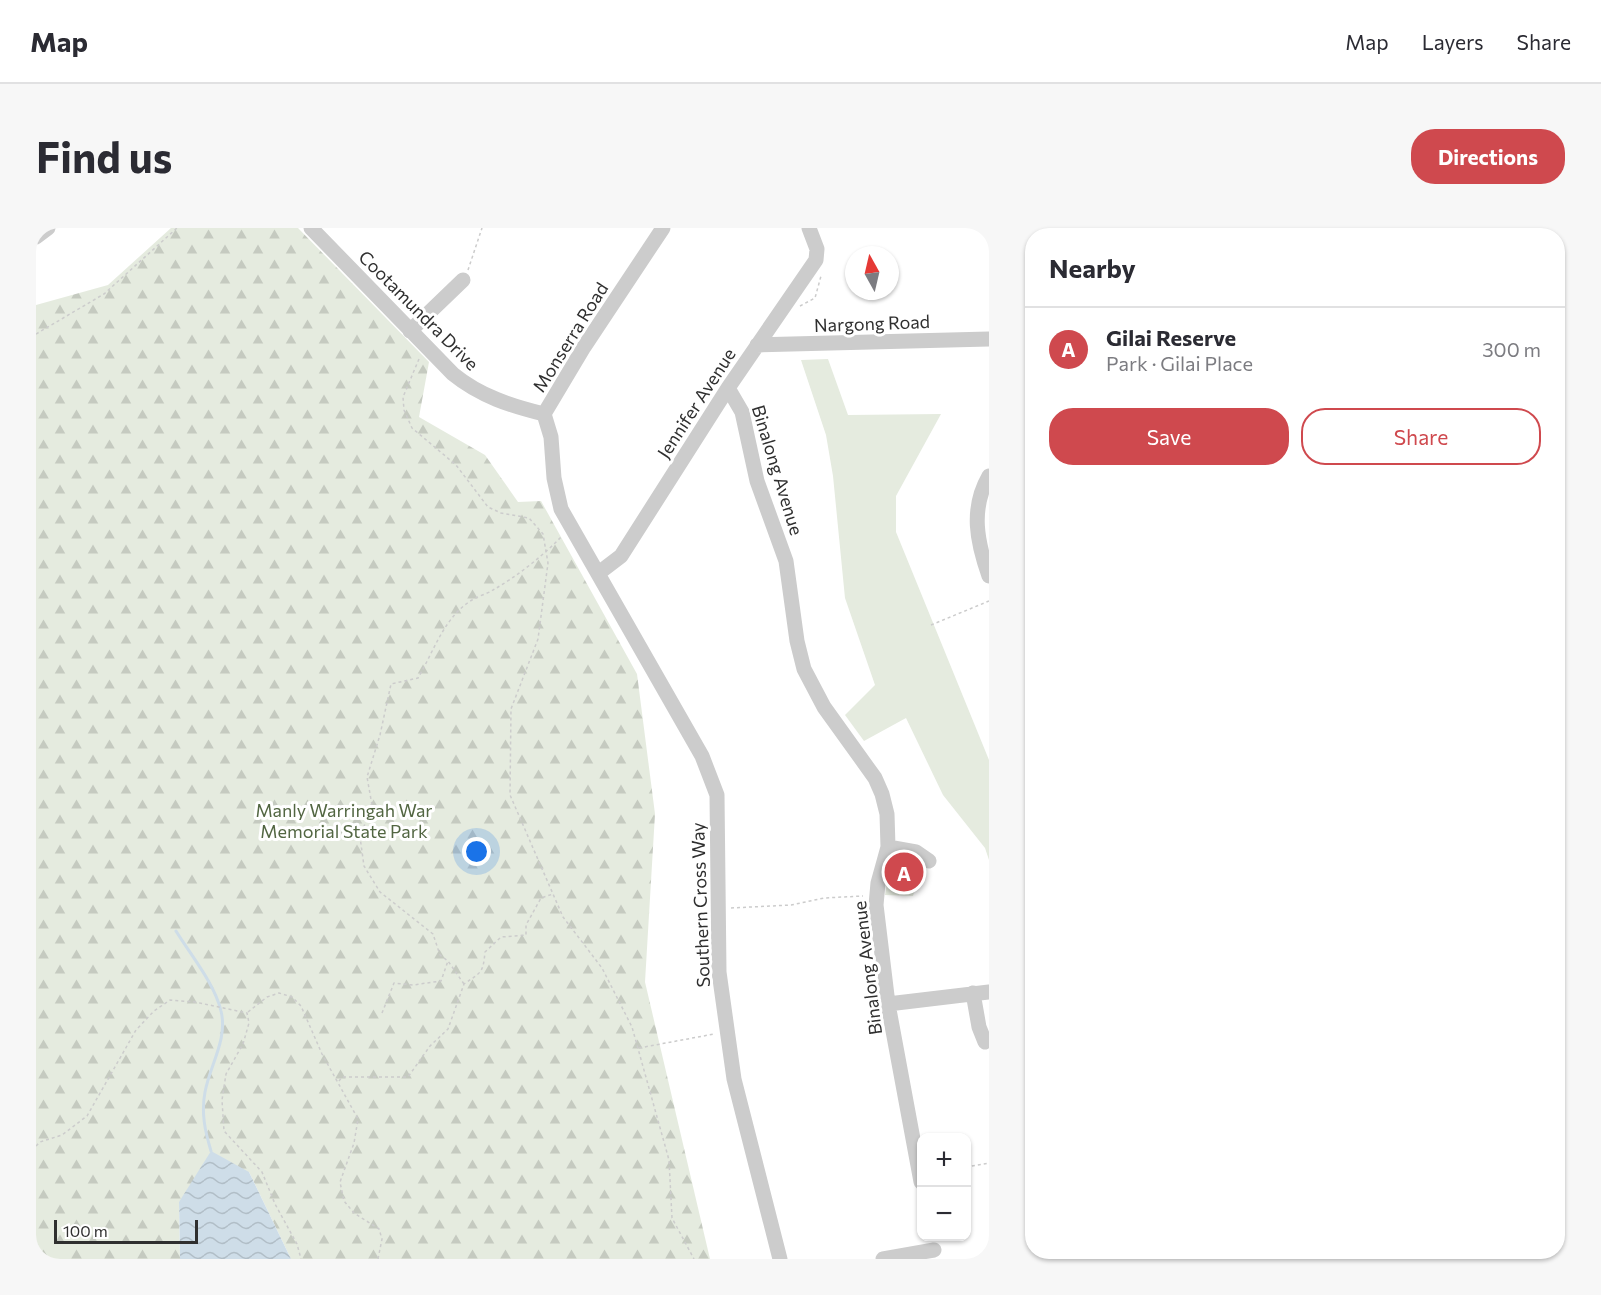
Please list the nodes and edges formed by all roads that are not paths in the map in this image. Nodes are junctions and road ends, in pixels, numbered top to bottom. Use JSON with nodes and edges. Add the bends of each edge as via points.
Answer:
{"nodes":[{"id":1,"x":48,"y":228,"type":"edge"},
{"id":2,"x":311,"y":228,"type":"edge"},
{"id":3,"x":663,"y":228,"type":"edge"},
{"id":4,"x":809,"y":228,"type":"edge"},
{"id":5,"x":36,"y":237,"type":"edge"},
{"id":6,"x":463,"y":280,"type":"road end"},
{"id":7,"x":410,"y":331,"type":"junction"},
{"id":8,"x":989,"y":339,"type":"edge"},
{"id":9,"x":757,"y":345,"type":"junction"},
{"id":10,"x":728,"y":388,"type":"junction"},
{"id":11,"x":544,"y":414,"type":"junction"},
{"id":12,"x":989,"y":476,"type":"edge"},
{"id":13,"x":600,"y":572,"type":"junction"},
{"id":14,"x":989,"y":576,"type":"edge"},
{"id":15,"x":888,"y":847,"type":"junction"},
{"id":16,"x":929,"y":861,"type":"dead end"},
{"id":17,"x":981,"y":993,"type":"edge"},
{"id":18,"x":888,"y":1004,"type":"junction"},
{"id":19,"x":985,"y":1042,"type":"dead end"},
{"id":20,"x":917,"y":1160,"type":"edge"},
{"id":21,"x":934,"y":1248,"type":"edge"},
{"id":22,"x":780,"y":1259,"type":"edge"},
{"id":23,"x":883,"y":1259,"type":"edge"}],
"edges":[{"from":1,"to":5,"type":"street"},
{"from":2,"to":7,"type":"street","name":"Cootamundra Drive"},
{"from":3,"to":11,"type":"street","name":"Monserra Road"},
{"from":4,"to":9,"type":"street","name":"Jennifer Avenue","via":[[817,249],[816,260]]},
{"from":6,"to":7,"type":"street"},
{"from":7,"to":11,"type":"street","name":"Cootamundra Drive","via":[[467,386]]},
{"from":8,"to":9,"type":"street","name":"Nargong Road"},
{"from":9,"to":10,"type":"street","name":"Jennifer Avenue"},
{"from":10,"to":13,"type":"street","name":"Jennifer Avenue","via":[[621,556]]},
{"from":10,"to":15,"type":"street","name":"Binalong Avenue","via":[[742,412],[757,481],[786,561],[796,641],[804,669],[824,707],[875,777],[886,814]]},
{"from":11,"to":13,"type":"street","name":"Monserra Road","via":[[561,509]]},
{"from":12,"to":14,"type":"street","via":[[980,492],[976,521],[979,547]]},
{"from":13,"to":22,"type":"street","name":"Southern Cross Way","via":[[714,782],[719,972],[734,1079]]},
{"from":15,"to":16,"type":"street","via":[[916,852]]},
{"from":15,"to":18,"type":"street","name":"Binalong Avenue","via":[[877,895]]},
{"from":17,"to":18,"type":"street"},
{"from":17,"to":19,"type":"street","via":[[979,1027]]},
{"from":18,"to":20,"type":"street","name":"Binalong Avenue"},
{"from":21,"to":23,"type":"street"}]}
